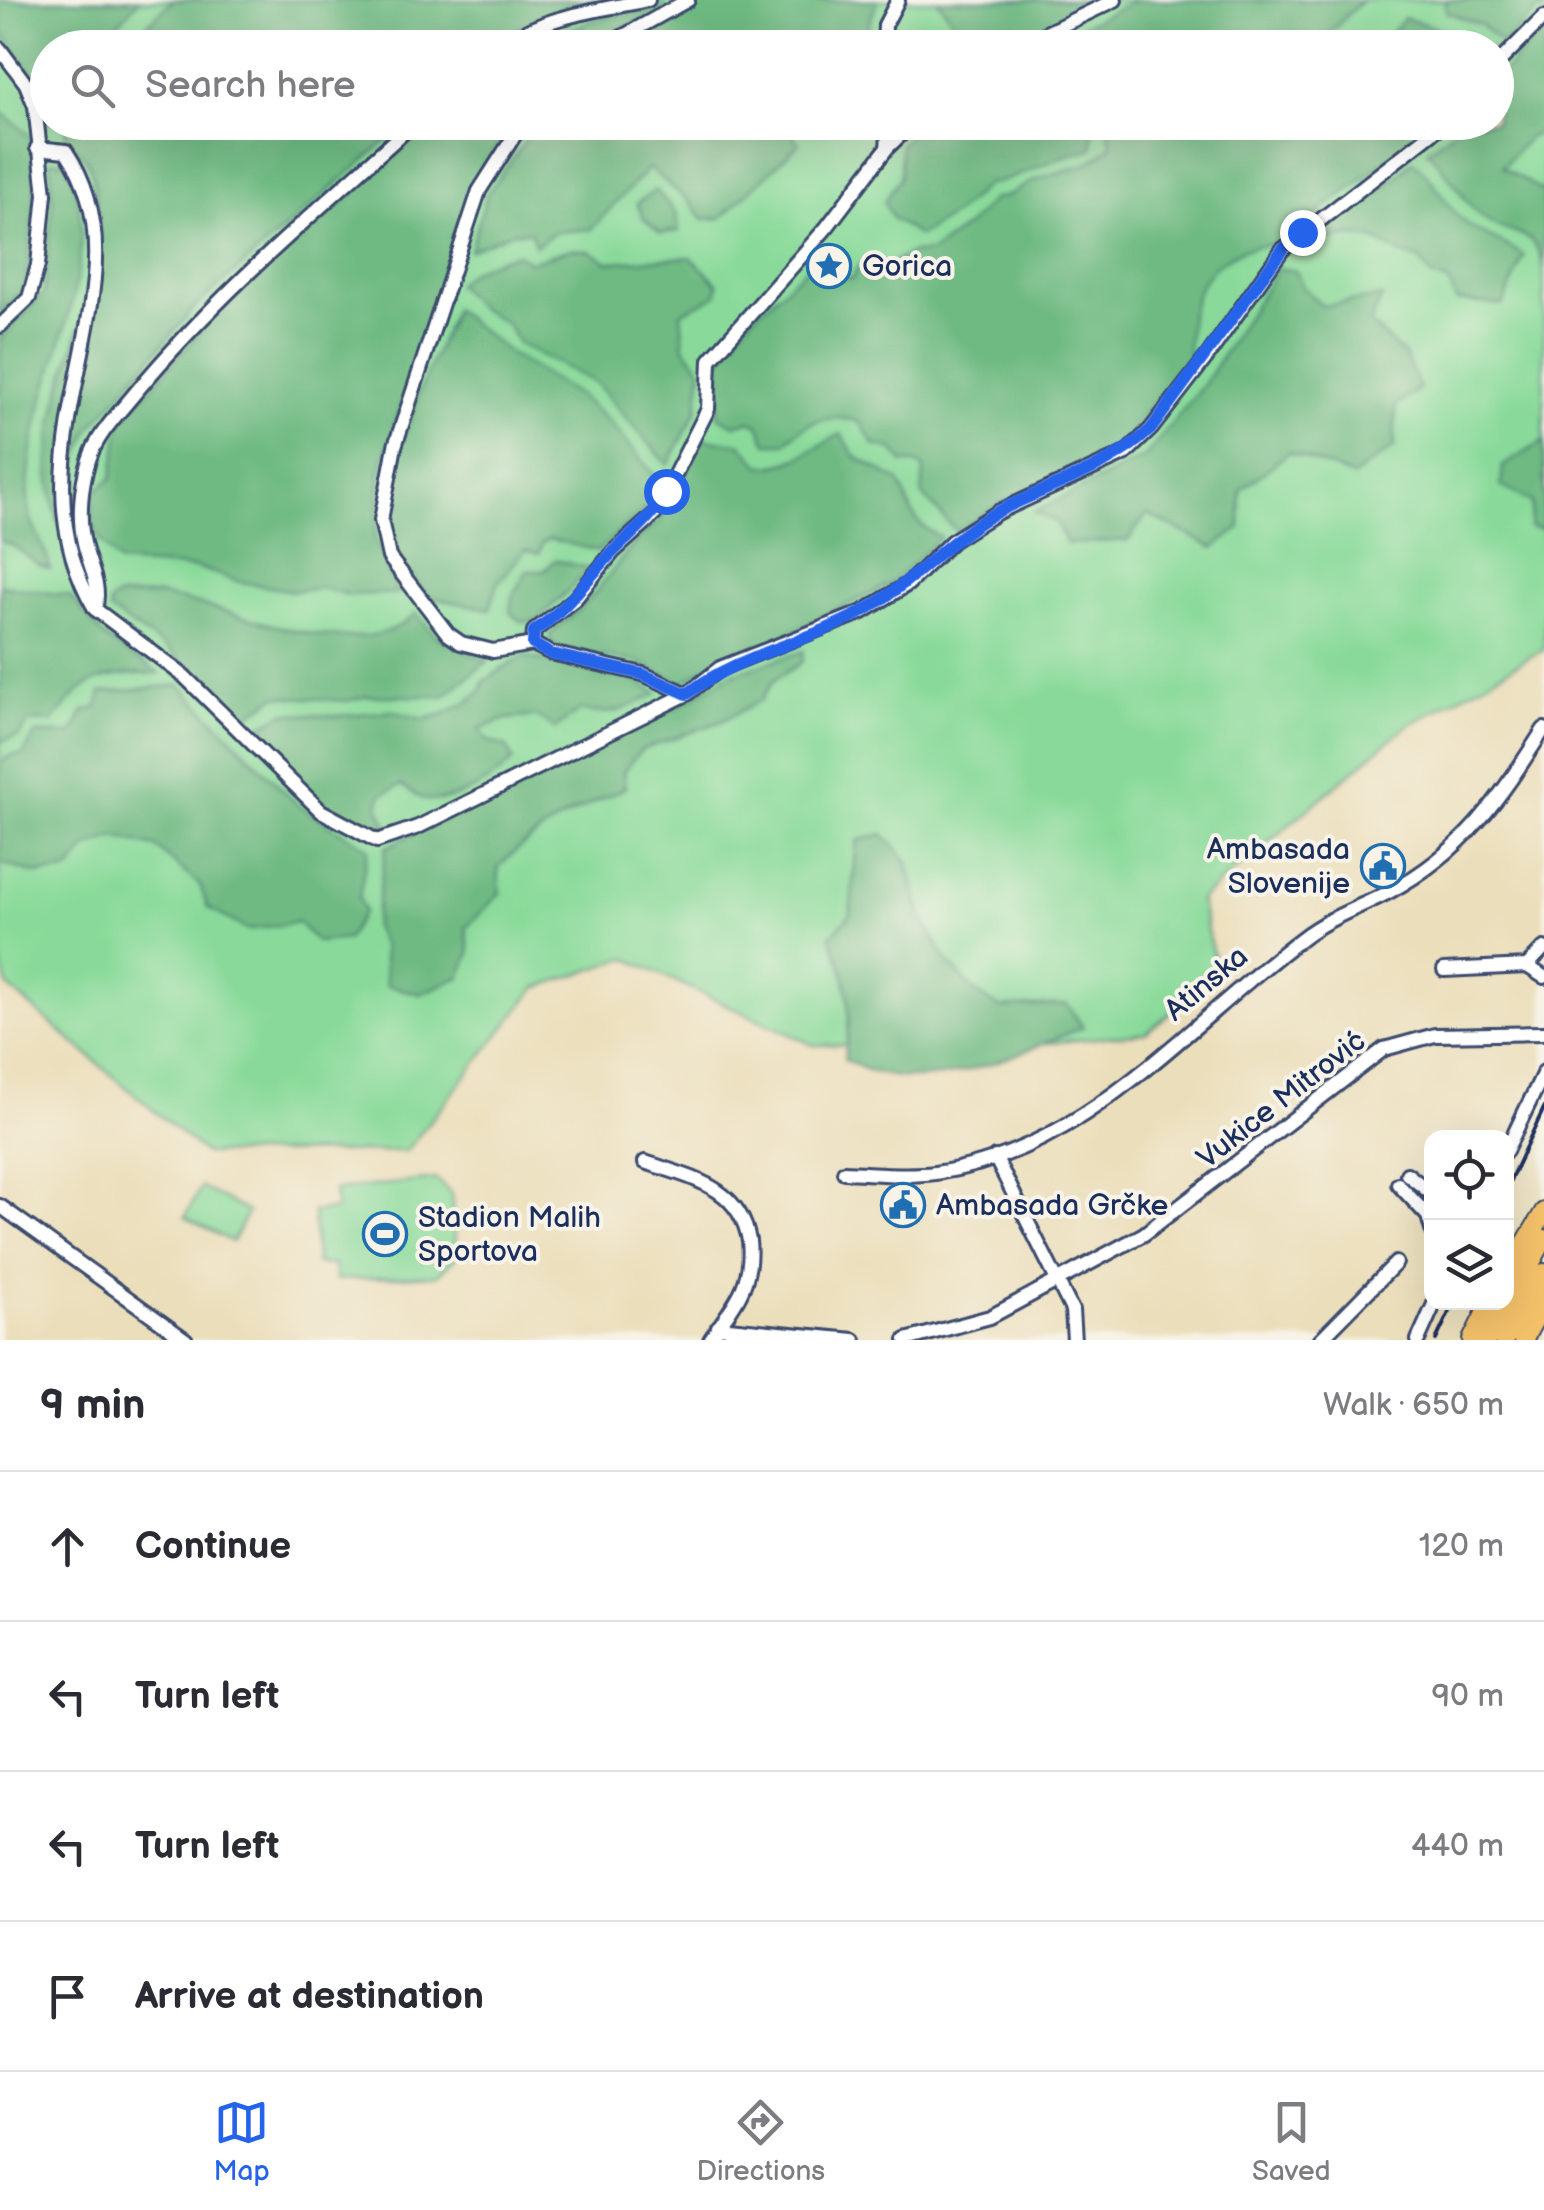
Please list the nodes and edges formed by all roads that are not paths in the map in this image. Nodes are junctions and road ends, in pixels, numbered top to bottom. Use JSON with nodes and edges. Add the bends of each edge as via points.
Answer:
{"nodes":[{"id":1,"x":648,"y":0,"type":"edge"},
{"id":2,"x":688,"y":0,"type":"edge"},
{"id":3,"x":898,"y":0,"type":"edge"},
{"id":4,"x":1115,"y":0,"type":"edge"},
{"id":5,"x":1544,"y":16,"type":"edge"},
{"id":6,"x":533,"y":30,"type":"edge"},
{"id":7,"x":634,"y":30,"type":"edge"},
{"id":8,"x":884,"y":30,"type":"edge"},
{"id":9,"x":1053,"y":30,"type":"edge"},
{"id":10,"x":1514,"y":47,"type":"edge"},
{"id":11,"x":0,"y":49,"type":"edge"},
{"id":12,"x":30,"y":94,"type":"edge"},
{"id":13,"x":37,"y":140,"type":"edge"},
{"id":14,"x":395,"y":140,"type":"edge"},
{"id":15,"x":512,"y":140,"type":"edge"},
{"id":16,"x":887,"y":140,"type":"edge"},
{"id":17,"x":895,"y":140,"type":"edge"},
{"id":18,"x":1423,"y":140,"type":"edge"},
{"id":19,"x":36,"y":148,"type":"junction"},
{"id":20,"x":886,"y":148,"type":"junction"},
{"id":21,"x":0,"y":326,"type":"edge"},
{"id":22,"x":66,"y":348,"type":"dead end"},
{"id":23,"x":50,"y":524,"type":"dead end"},
{"id":24,"x":95,"y":608,"type":"junction"},
{"id":25,"x":533,"y":644,"type":"junction"},
{"id":26,"x":687,"y":694,"type":"junction"},
{"id":27,"x":1544,"y":728,"type":"edge"},
{"id":28,"x":1544,"y":948,"type":"edge"},
{"id":29,"x":1528,"y":966,"type":"junction"},
{"id":30,"x":1444,"y":970,"type":"dead end"},
{"id":31,"x":1544,"y":978,"type":"edge"},
{"id":32,"x":1544,"y":1033,"type":"edge"},
{"id":33,"x":1544,"y":1072,"type":"edge"},
{"id":34,"x":1514,"y":1134,"type":"edge"},
{"id":35,"x":994,"y":1157,"type":"junction"},
{"id":36,"x":646,"y":1162,"type":"dead end"},
{"id":37,"x":844,"y":1172,"type":"dead end"},
{"id":38,"x":1424,"y":1190,"type":"edge"},
{"id":39,"x":0,"y":1206,"type":"edge"},
{"id":40,"x":1424,"y":1210,"type":"edge"},
{"id":41,"x":1544,"y":1212,"type":"edge"},
{"id":42,"x":1544,"y":1238,"type":"edge"},
{"id":43,"x":1396,"y":1263,"type":"dead end"},
{"id":44,"x":1514,"y":1263,"type":"edge"},
{"id":45,"x":1544,"y":1273,"type":"edge"},
{"id":46,"x":1058,"y":1282,"type":"junction"},
{"id":47,"x":1544,"y":1302,"type":"edge"},
{"id":48,"x":1432,"y":1310,"type":"edge"},
{"id":49,"x":1487,"y":1310,"type":"edge"},
{"id":50,"x":714,"y":1334,"type":"edge"},
{"id":51,"x":182,"y":1339,"type":"edge"},
{"id":52,"x":854,"y":1340,"type":"edge"},
{"id":53,"x":906,"y":1340,"type":"edge"},
{"id":54,"x":1074,"y":1340,"type":"edge"},
{"id":55,"x":1320,"y":1340,"type":"edge"},
{"id":56,"x":1418,"y":1340,"type":"edge"},
{"id":57,"x":1472,"y":1340,"type":"edge"},
{"id":58,"x":1487,"y":1340,"type":"edge"},
{"id":59,"x":1504,"y":1340,"type":"edge"},
{"id":60,"x":1522,"y":1340,"type":"edge"}],
"edges":[{"from":1,"to":6,"type":"street"},
{"from":2,"to":7,"type":"street"},
{"from":3,"to":8,"type":"street"},
{"from":4,"to":9,"type":"street"},
{"from":5,"to":10,"type":"street"},
{"from":11,"to":12,"type":"street"},
{"from":13,"to":19,"type":"street"},
{"from":14,"to":24,"type":"street","via":[[185,336],[98,440],[82,506],[83,539],[100,594]]},
{"from":15,"to":25,"type":"street","via":[[480,191],[395,446],[381,520],[389,558],[448,634],[493,651]]},
{"from":16,"to":20,"type":"street"},
{"from":17,"to":20,"type":"street"},
{"from":18,"to":26,"type":"street","via":[[1282,250],[1206,358],[1126,453],[998,512],[863,612],[720,668]]},
{"from":19,"to":21,"type":"street","via":[[44,194],[38,265],[29,298]]},
{"from":19,"to":22,"type":"street","via":[[66,152],[82,174],[89,207],[84,291]]},
{"from":20,"to":25,"type":"street","via":[[827,227],[710,360],[708,409],[655,514],[575,599],[534,631]]},
{"from":23,"to":24,"type":"street","via":[[78,589]]},
{"from":24,"to":26,"type":"street","via":[[184,676],[320,811],[377,840]]},
{"from":25,"to":26,"type":"street","via":[[642,674]]},
{"from":27,"to":35,"type":"street","name":"Atinska","via":[[1499,799],[1445,856],[1314,929],[1076,1122]]},
{"from":28,"to":29,"type":"street"},
{"from":29,"to":30,"type":"street"},
{"from":29,"to":31,"type":"street"},
{"from":32,"to":46,"type":"street","name":"Vukice Mitrović","via":[[1435,1035],[1384,1049],[1180,1210]]},
{"from":33,"to":34,"type":"street"},
{"from":35,"to":37,"type":"street","name":"Atinska","via":[[931,1173]]},
{"from":35,"to":46,"type":"street"},
{"from":36,"to":50,"type":"street","via":[[720,1190],[743,1219],[747,1275]]},
{"from":38,"to":40,"type":"street","via":[[1402,1179]]},
{"from":39,"to":51,"type":"street"},
{"from":41,"to":44,"type":"main road"},
{"from":42,"to":58,"type":"main road"},
{"from":43,"to":55,"type":"street"},
{"from":45,"to":59,"type":"main road"},
{"from":46,"to":53,"type":"street","name":"Vukice Mitrović","via":[[990,1317]]},
{"from":46,"to":54,"type":"street","via":[[1072,1310]]},
{"from":47,"to":60,"type":"main road"},
{"from":48,"to":56,"type":"street"},
{"from":49,"to":57,"type":"main road"},
{"from":50,"to":52,"type":"street"}]}
